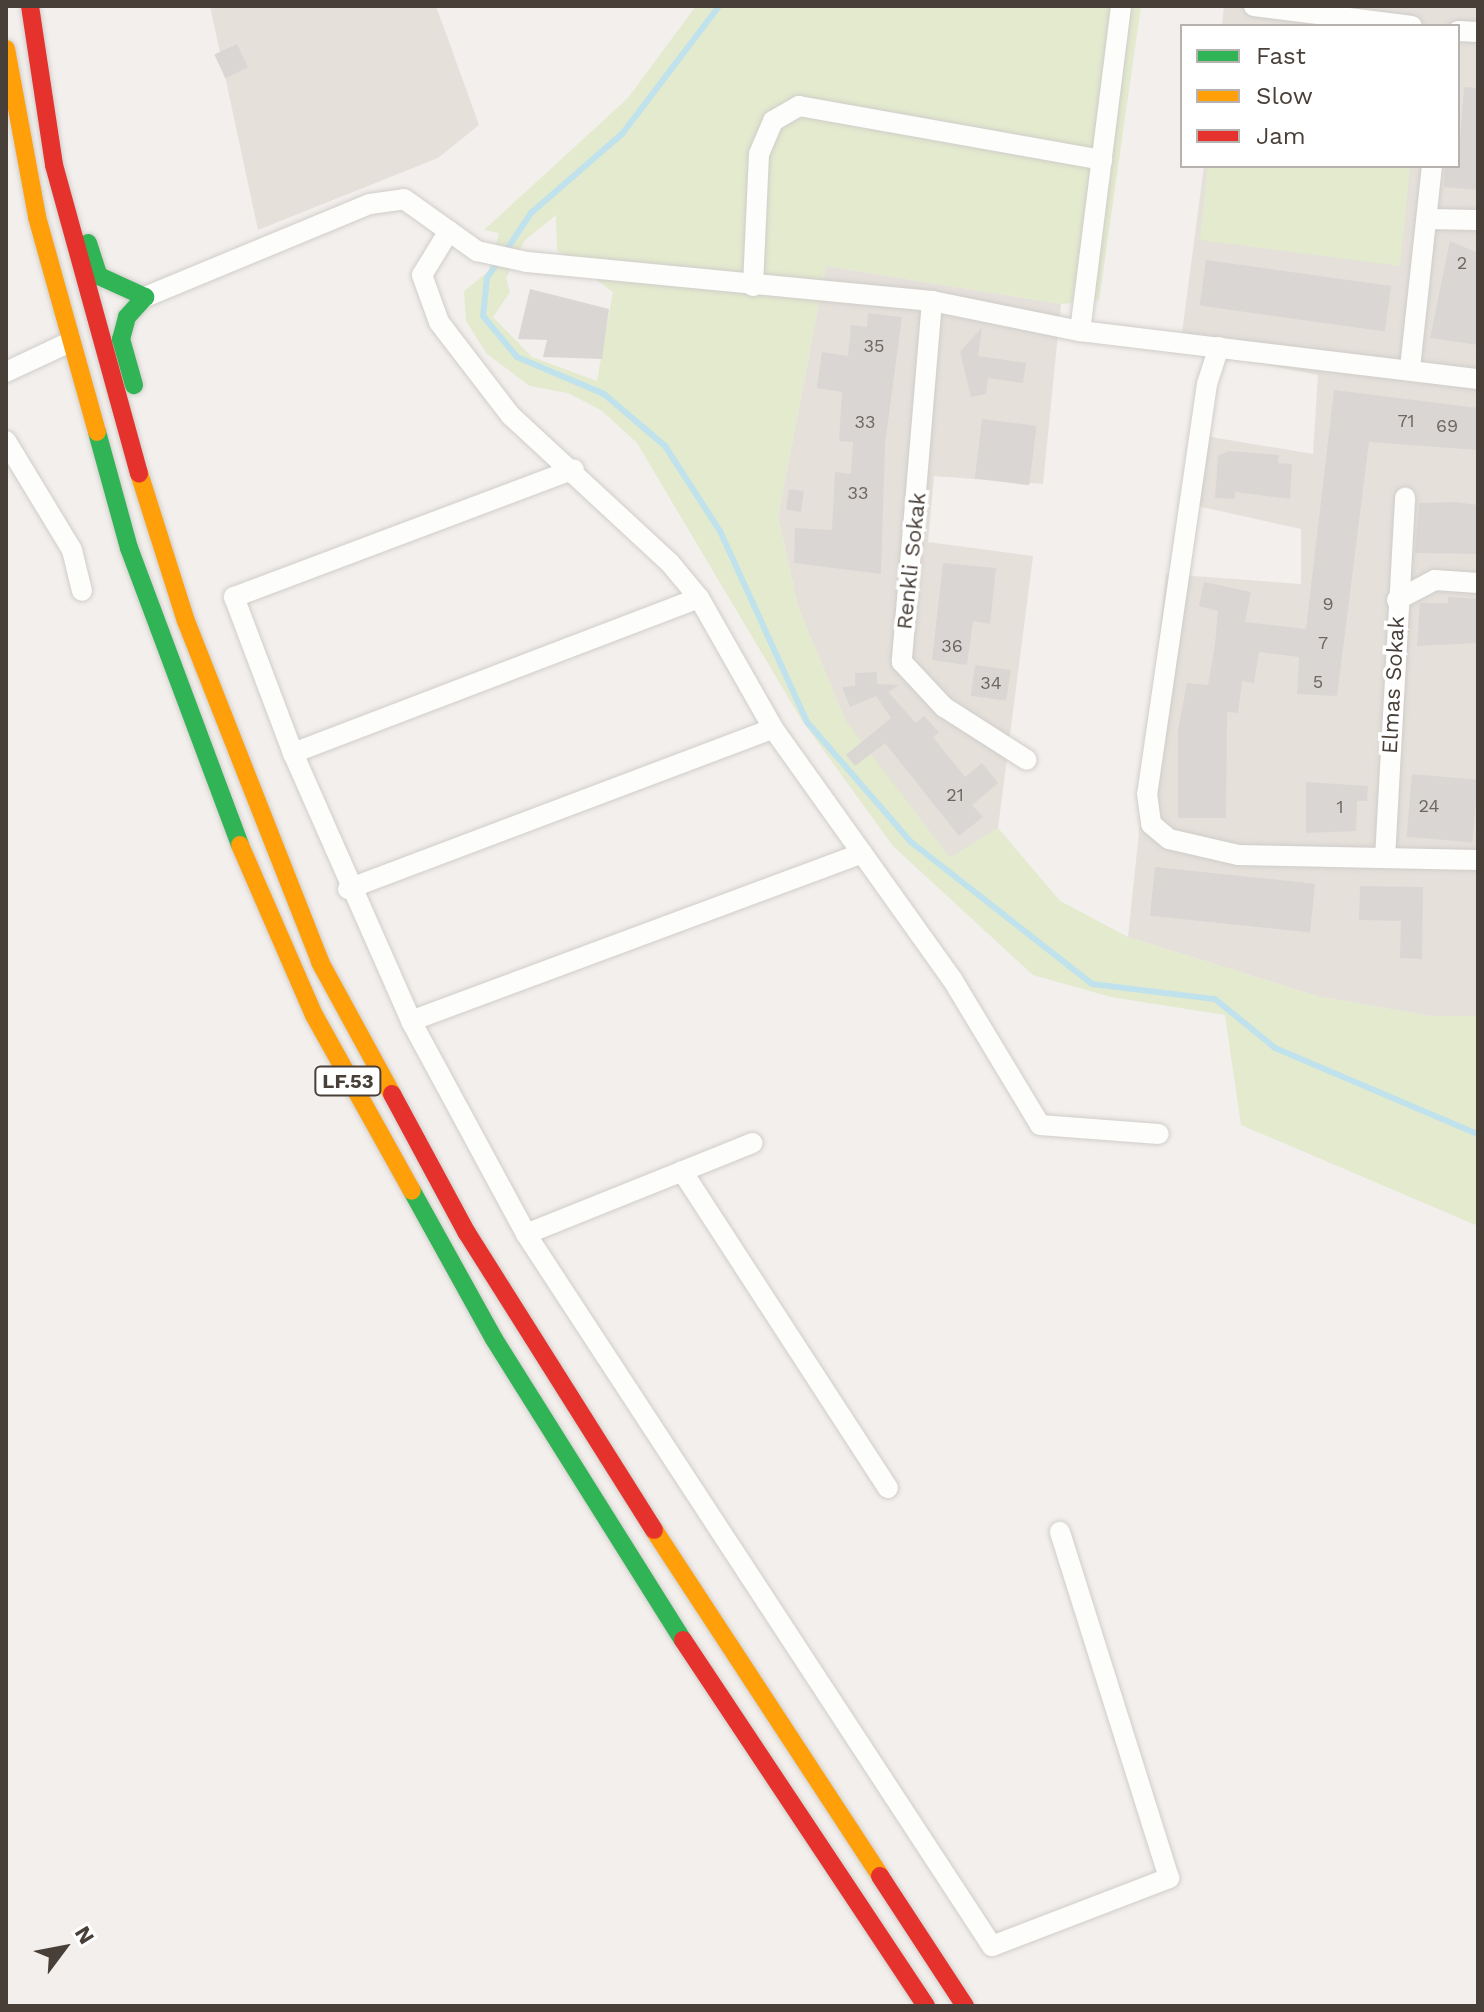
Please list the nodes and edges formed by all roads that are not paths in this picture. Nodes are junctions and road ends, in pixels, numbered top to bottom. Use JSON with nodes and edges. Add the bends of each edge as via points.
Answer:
{"nodes":[{"id":1,"x":30,"y":6,"type":"edge"},
{"id":2,"x":40,"y":6,"type":"edge"},
{"id":3,"x":1121,"y":6,"type":"edge"},
{"id":4,"x":1254,"y":6,"type":"edge"},
{"id":5,"x":1396,"y":24,"type":"edge"},
{"id":6,"x":6,"y":49,"type":"edge"},
{"id":7,"x":1102,"y":160,"type":"junction"},
{"id":8,"x":1432,"y":168,"type":"edge"},
{"id":9,"x":1428,"y":219,"type":"junction"},
{"id":10,"x":1478,"y":220,"type":"edge"},
{"id":11,"x":449,"y":231,"type":"junction"},
{"id":12,"x":753,"y":286,"type":"junction"},
{"id":13,"x":145,"y":297,"type":"junction"},
{"id":14,"x":932,"y":301,"type":"junction"},
{"id":15,"x":1080,"y":331,"type":"junction"},
{"id":16,"x":68,"y":343,"type":"junction"},
{"id":17,"x":1219,"y":347,"type":"junction"},
{"id":18,"x":1410,"y":368,"type":"junction"},
{"id":19,"x":6,"y":372,"type":"edge"},
{"id":20,"x":1478,"y":379,"type":"edge"},
{"id":21,"x":6,"y":441,"type":"edge"},
{"id":22,"x":574,"y":469,"type":"junction"},
{"id":23,"x":1405,"y":498,"type":"dead end"},
{"id":24,"x":1478,"y":583,"type":"edge"},
{"id":25,"x":82,"y":591,"type":"dead end"},
{"id":26,"x":699,"y":598,"type":"junction"},
{"id":27,"x":1397,"y":600,"type":"junction"},
{"id":28,"x":773,"y":728,"type":"junction"},
{"id":29,"x":293,"y":753,"type":"junction"},
{"id":30,"x":1027,"y":760,"type":"dead end"},
{"id":31,"x":862,"y":853,"type":"junction"},
{"id":32,"x":1385,"y":858,"type":"junction"},
{"id":33,"x":1478,"y":860,"type":"edge"},
{"id":34,"x":348,"y":889,"type":"junction"},
{"id":35,"x":320,"y":962,"type":"junction"},
{"id":36,"x":411,"y":1021,"type":"junction"},
{"id":37,"x":1159,"y":1134,"type":"dead end"},
{"id":38,"x":752,"y":1143,"type":"dead end"},
{"id":39,"x":682,"y":1171,"type":"junction"},
{"id":40,"x":526,"y":1234,"type":"junction"},
{"id":41,"x":888,"y":1488,"type":"dead end"},
{"id":42,"x":1060,"y":1532,"type":"dead end"},
{"id":43,"x":926,"y":2006,"type":"edge"},
{"id":44,"x":965,"y":2006,"type":"edge"}],
"edges":[{"from":1,"to":35,"type":"highway","number":"LF.53","via":[[54,165],[110,385],[186,621]]},
{"from":2,"to":13,"type":"highway","via":[[99,276]]},
{"from":3,"to":7,"type":"street"},
{"from":4,"to":5,"type":"street"},
{"from":6,"to":16,"type":"highway","number":"LF.53"},
{"from":7,"to":12,"type":"street","via":[[799,106],[773,121],[759,154]]},
{"from":7,"to":15,"type":"street"},
{"from":8,"to":9,"type":"street"},
{"from":9,"to":10,"type":"street"},
{"from":9,"to":18,"type":"street"},
{"from":11,"to":12,"type":"street","via":[[477,251],[527,262]]},
{"from":11,"to":13,"type":"street","via":[[404,199],[370,204]]},
{"from":11,"to":22,"type":"street","via":[[422,275],[439,322],[511,416]]},
{"from":12,"to":14,"type":"street"},
{"from":13,"to":35,"type":"highway","via":[[127,317],[121,339],[182,552]]},
{"from":14,"to":15,"type":"street"},
{"from":14,"to":30,"type":"street","name":"Renkli Sokak","via":[[902,662],[944,707]]},
{"from":15,"to":17,"type":"street"},
{"from":16,"to":19,"type":"street"},
{"from":16,"to":43,"type":"highway","number":"LF.53","via":[[129,548],[211,778],[328,1042],[510,1365],[739,1729]]},
{"from":17,"to":18,"type":"street"},
{"from":17,"to":32,"type":"street","via":[[1207,384],[1150,778],[1151,824],[1169,839],[1238,855]]},
{"from":18,"to":20,"type":"street"},
{"from":21,"to":25,"type":"street","via":[[72,550]]},
{"from":22,"to":26,"type":"street"},
{"from":22,"to":29,"type":"street","via":[[234,597]]},
{"from":23,"to":27,"type":"street"},
{"from":24,"to":27,"type":"street","name":"Elmas Sokak","via":[[1435,580]]},
{"from":26,"to":28,"type":"street"},
{"from":26,"to":29,"type":"street"},
{"from":27,"to":32,"type":"street","name":"Elmas Sokak"},
{"from":28,"to":31,"type":"street"},
{"from":28,"to":34,"type":"street"},
{"from":29,"to":34,"type":"street"},
{"from":31,"to":36,"type":"street"},
{"from":31,"to":37,"type":"street","via":[[952,979],[1040,1125]]},
{"from":32,"to":33,"type":"street"},
{"from":34,"to":36,"type":"street"},
{"from":35,"to":44,"type":"highway","number":"LF.53","via":[[467,1233],[566,1395]]},
{"from":36,"to":40,"type":"street"},
{"from":38,"to":39,"type":"street"},
{"from":39,"to":40,"type":"street"},
{"from":39,"to":41,"type":"street"},
{"from":40,"to":42,"type":"street","via":[[992,1946],[1169,1878]]}]}
